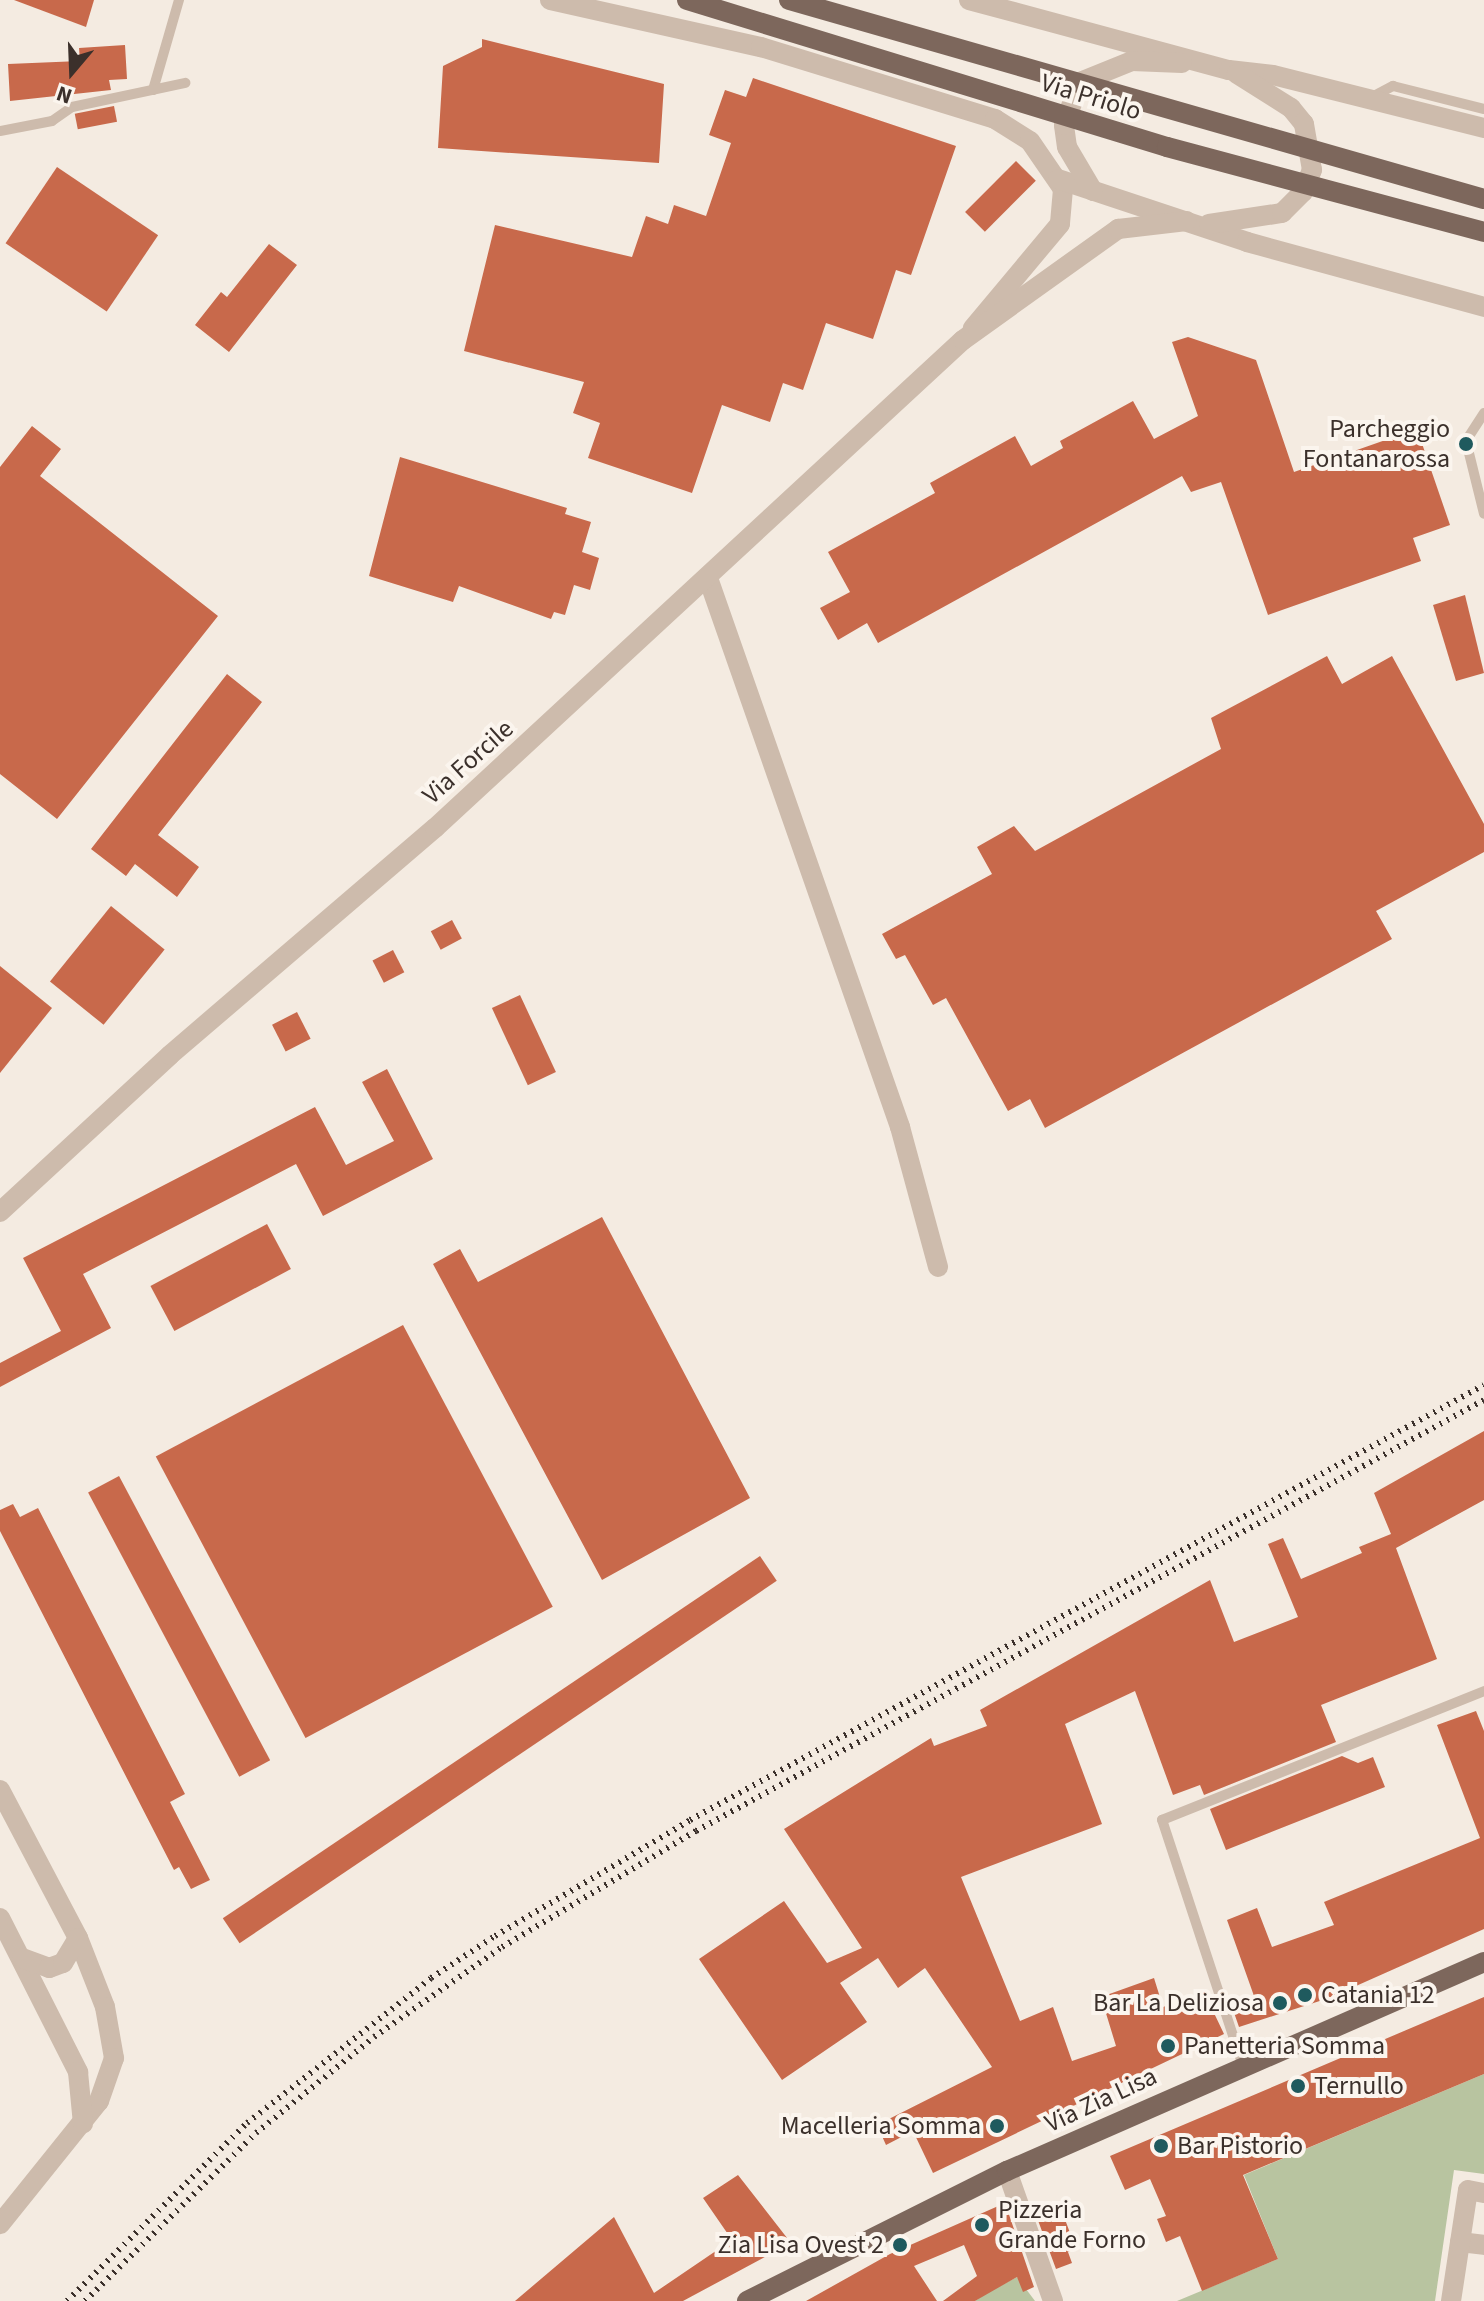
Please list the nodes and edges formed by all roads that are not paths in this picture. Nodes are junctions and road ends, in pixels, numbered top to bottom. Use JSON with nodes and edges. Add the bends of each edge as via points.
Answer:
{"nodes":[{"id":1,"x":179,"y":0,"type":"edge"},
{"id":2,"x":550,"y":0,"type":"edge"},
{"id":3,"x":687,"y":0,"type":"edge"},
{"id":4,"x":789,"y":0,"type":"edge"},
{"id":5,"x":969,"y":0,"type":"edge"},
{"id":6,"x":1209,"y":64,"type":"junction"},
{"id":7,"x":1229,"y":70,"type":"junction"},
{"id":8,"x":185,"y":83,"type":"dead end"},
{"id":9,"x":153,"y":90,"type":"junction"},
{"id":10,"x":1367,"y":99,"type":"junction"},
{"id":11,"x":1484,"y":109,"type":"edge"},
{"id":12,"x":1484,"y":128,"type":"edge"},
{"id":13,"x":0,"y":131,"type":"edge"},
{"id":14,"x":1076,"y":181,"type":"junction"},
{"id":15,"x":1484,"y":199,"type":"edge"},
{"id":16,"x":1192,"y":223,"type":"junction"},
{"id":17,"x":1484,"y":232,"type":"edge"},
{"id":18,"x":1480,"y":308,"type":"edge"},
{"id":19,"x":963,"y":340,"type":"junction"},
{"id":20,"x":1484,"y":413,"type":"edge"},
{"id":21,"x":1484,"y":514,"type":"edge"},
{"id":22,"x":708,"y":578,"type":"junction"},
{"id":23,"x":0,"y":1212,"type":"edge"},
{"id":24,"x":938,"y":1267,"type":"dead end"},
{"id":25,"x":1484,"y":1691,"type":"edge"},
{"id":26,"x":0,"y":1790,"type":"edge"},
{"id":27,"x":0,"y":1918,"type":"edge"},
{"id":28,"x":78,"y":1938,"type":"junction"},
{"id":29,"x":22,"y":1958,"type":"junction"},
{"id":30,"x":1484,"y":1962,"type":"edge"},
{"id":31,"x":1242,"y":2063,"type":"junction"},
{"id":32,"x":83,"y":2124,"type":"junction"},
{"id":33,"x":1007,"y":2171,"type":"junction"},
{"id":34,"x":1484,"y":2193,"type":"edge"},
{"id":35,"x":0,"y":2224,"type":"edge"},
{"id":36,"x":1460,"y":2242,"type":"junction"},
{"id":37,"x":1484,"y":2245,"type":"edge"},
{"id":38,"x":747,"y":2301,"type":"edge"},
{"id":39,"x":1053,"y":2301,"type":"edge"},
{"id":40,"x":1451,"y":2301,"type":"edge"}],
"edges":[{"from":1,"to":9,"type":"lane"},
{"from":2,"to":14,"type":"street","via":[[761,47],[995,119]]},
{"from":3,"to":17,"type":"main road","name":"Via Priolo","bridge":true,"via":[[1167,147]]},
{"from":4,"to":15,"type":"main road","name":"Via Priolo","bridge":true},
{"from":5,"to":6,"type":"street"},
{"from":6,"to":7,"type":"street"},
{"from":6,"to":14,"type":"street","via":[[1132,61],[1080,82],[1064,125]]},
{"from":7,"to":10,"type":"street"},
{"from":7,"to":16,"type":"street","via":[[1291,108],[1304,124],[1312,170],[1303,192],[1282,213],[1265,220]]},
{"from":8,"to":9,"type":"lane"},
{"from":9,"to":13,"type":"lane"},
{"from":10,"to":11,"type":"lane","via":[[1393,86]]},
{"from":10,"to":12,"type":"street"},
{"from":14,"to":16,"type":"street"},
{"from":14,"to":19,"type":"street","via":[[1055,235],[1000,291]]},
{"from":16,"to":18,"type":"street"},
{"from":16,"to":19,"type":"street","via":[[1147,222],[1107,235]]},
{"from":19,"to":22,"type":"street","name":"Via Forcile"},
{"from":20,"to":21,"type":"lane","via":[[1466,441]]},
{"from":22,"to":23,"type":"street","name":"Via Forcile"},
{"from":22,"to":24,"type":"street","via":[[900,1127]]},
{"from":25,"to":31,"type":"lane","via":[[1162,1820]]},
{"from":26,"to":28,"type":"street"},
{"from":27,"to":29,"type":"street"},
{"from":28,"to":29,"type":"street","via":[[63,1963],[49,1968]]},
{"from":28,"to":32,"type":"street","via":[[105,2007],[114,2058],[111,2079]]},
{"from":29,"to":32,"type":"street","via":[[78,2072]]},
{"from":30,"to":31,"type":"main road","name":"Via Zia Lisa"},
{"from":31,"to":33,"type":"main road","name":"Via Zia Lisa"},
{"from":32,"to":35,"type":"street"},
{"from":33,"to":38,"type":"main road","name":"Via Zia Lisa"},
{"from":33,"to":39,"type":"street"},
{"from":34,"to":36,"type":"street","via":[[1468,2190]]},
{"from":36,"to":37,"type":"street"},
{"from":36,"to":40,"type":"street"}]}
